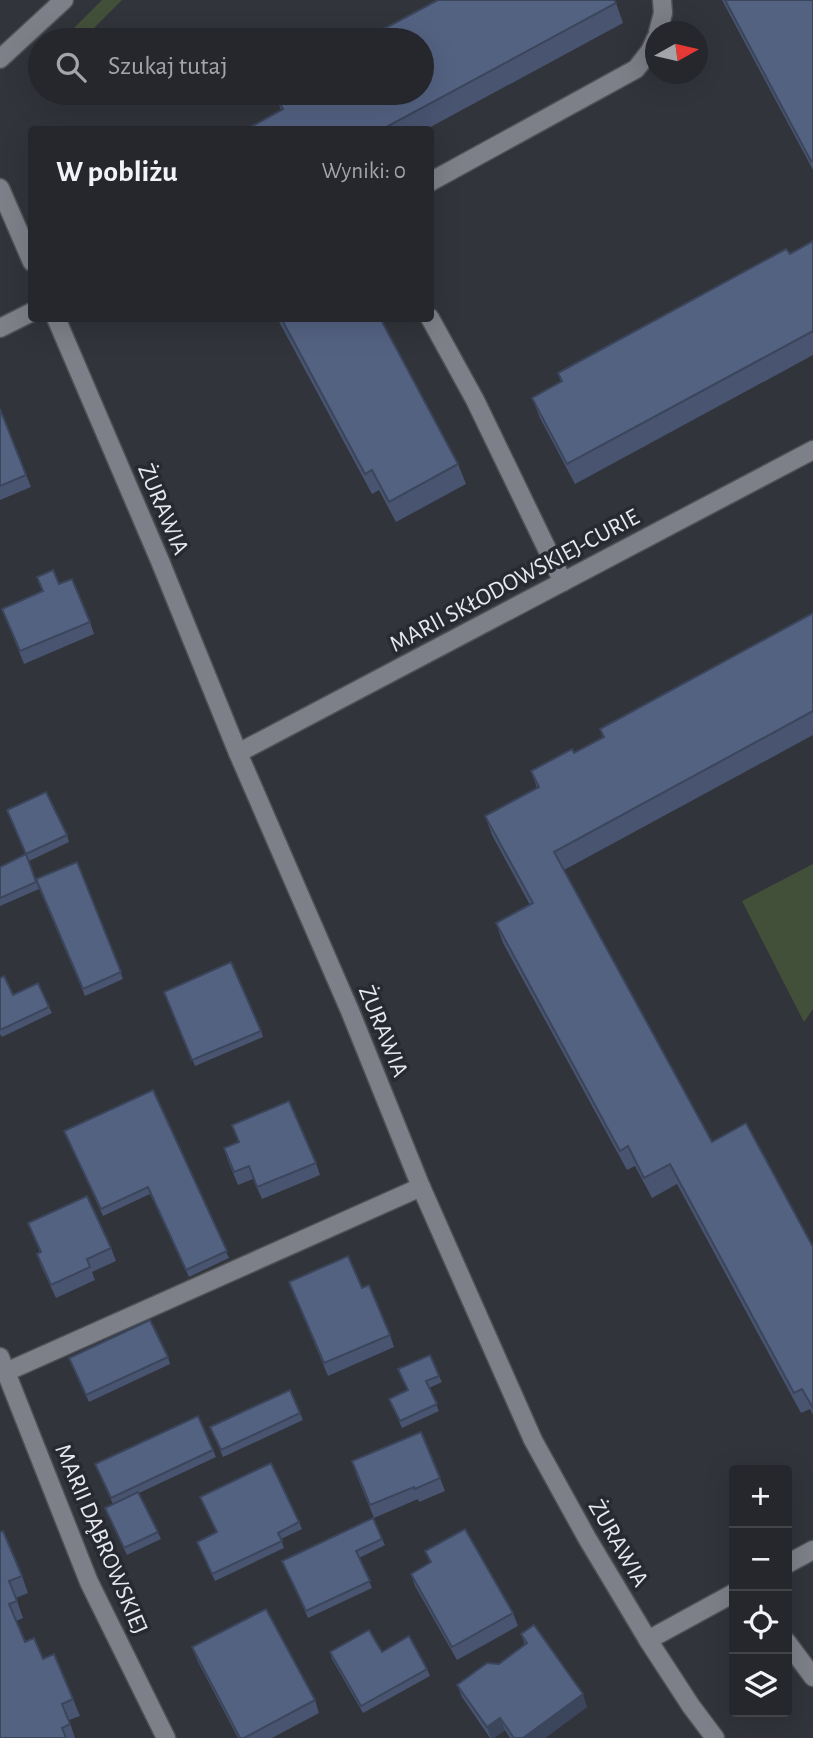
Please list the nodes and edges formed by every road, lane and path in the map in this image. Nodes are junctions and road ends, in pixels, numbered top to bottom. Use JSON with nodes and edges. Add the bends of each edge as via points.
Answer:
{"nodes":[{"id":1,"x":64,"y":0,"type":"edge"},
{"id":2,"x":662,"y":0,"type":"edge"},
{"id":3,"x":661,"y":21,"type":"edge"},
{"id":4,"x":34,"y":28,"type":"edge"},
{"id":5,"x":28,"y":33,"type":"edge"},
{"id":6,"x":645,"y":57,"type":"edge"},
{"id":7,"x":0,"y":59,"type":"edge"},
{"id":8,"x":434,"y":180,"type":"edge"},
{"id":9,"x":0,"y":188,"type":"edge"},
{"id":10,"x":28,"y":253,"type":"edge"},
{"id":11,"x":28,"y":314,"type":"edge"},
{"id":12,"x":58,"y":322,"type":"edge"},
{"id":13,"x":432,"y":322,"type":"edge"},
{"id":14,"x":0,"y":328,"type":"edge"},
{"id":15,"x":813,"y":450,"type":"edge"},
{"id":16,"x":563,"y":582,"type":"junction"},
{"id":17,"x":238,"y":753,"type":"junction"},
{"id":18,"x":421,"y":1187,"type":"junction"},
{"id":19,"x":3,"y":1364,"type":"edge"},
{"id":20,"x":813,"y":1550,"type":"edge"},
{"id":21,"x":792,"y":1561,"type":"edge"},
{"id":22,"x":729,"y":1596,"type":"edge"},
{"id":23,"x":648,"y":1640,"type":"junction"},
{"id":24,"x":792,"y":1649,"type":"edge"},
{"id":25,"x":813,"y":1677,"type":"edge"},
{"id":26,"x":166,"y":1738,"type":"edge"},
{"id":27,"x":715,"y":1738,"type":"edge"}],
"edges":[{"from":1,"to":4,"type":"street"},
{"from":2,"to":3,"type":"street"},
{"from":5,"to":7,"type":"street"},
{"from":6,"to":8,"type":"street","via":[[636,69]]},
{"from":9,"to":10,"type":"street"},
{"from":11,"to":14,"type":"street"},
{"from":12,"to":17,"type":"street","name":"ŻURAWIA"},
{"from":13,"to":16,"type":"street"},
{"from":15,"to":16,"type":"street","name":"MARII SKŁODOWSKIEJ-CURIE"},
{"from":16,"to":17,"type":"street","name":"MARII SKŁODOWSKIEJ-CURIE"},
{"from":17,"to":18,"type":"street","name":"ŻURAWIA"},
{"from":18,"to":19,"type":"street"},
{"from":18,"to":23,"type":"street","name":"ŻURAWIA","via":[[533,1440]]},
{"from":19,"to":26,"type":"street","name":"MARII DĄBROWSKIEJ","via":[[89,1582]]},
{"from":20,"to":21,"type":"street"},
{"from":22,"to":23,"type":"street"},
{"from":23,"to":27,"type":"street","name":"ŻURAWIA"},
{"from":24,"to":25,"type":"street"}]}
